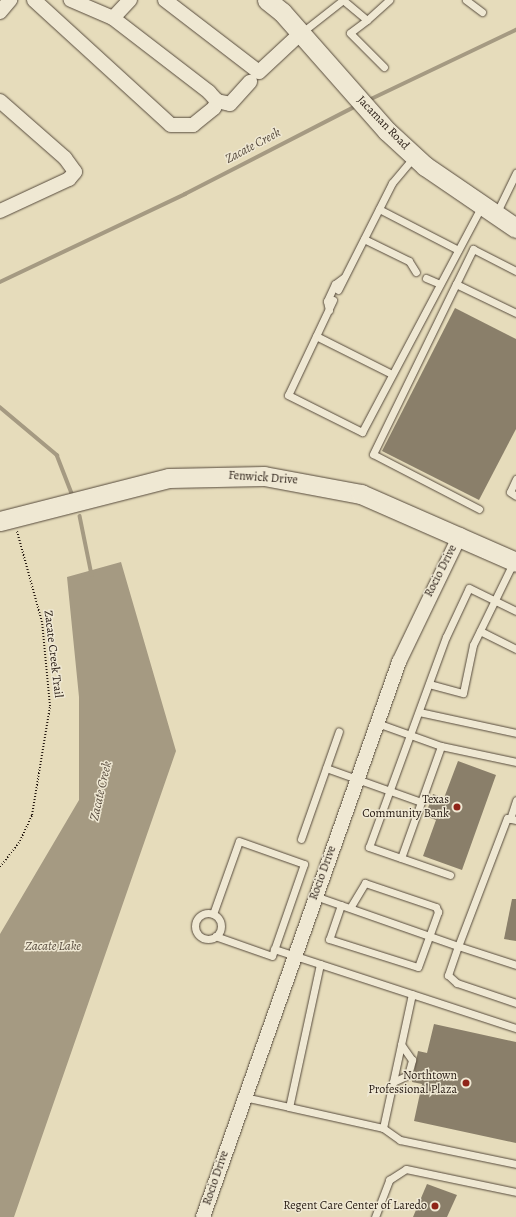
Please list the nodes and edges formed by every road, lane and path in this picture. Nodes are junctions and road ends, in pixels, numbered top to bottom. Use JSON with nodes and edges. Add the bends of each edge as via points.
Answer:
{"nodes":[{"id":1,"x":10,"y":0,"type":"edge"},
{"id":2,"x":34,"y":0,"type":"edge"},
{"id":3,"x":71,"y":0,"type":"edge"},
{"id":4,"x":130,"y":0,"type":"edge"},
{"id":5,"x":165,"y":0,"type":"edge"},
{"id":6,"x":267,"y":0,"type":"edge"},
{"id":7,"x":343,"y":0,"type":"edge"},
{"id":8,"x":389,"y":0,"type":"edge"},
{"id":9,"x":466,"y":0,"type":"edge"},
{"id":10,"x":0,"y":12,"type":"edge"},
{"id":11,"x":482,"y":12,"type":"dead end"},
{"id":12,"x":112,"y":18,"type":"junction"},
{"id":13,"x":366,"y":20,"type":"junction"},
{"id":14,"x":301,"y":33,"type":"junction"},
{"id":15,"x":384,"y":67,"type":"dead end"},
{"id":16,"x":250,"y":82,"type":"dead end"},
{"id":17,"x":0,"y":101,"type":"edge"},
{"id":18,"x":216,"y":101,"type":"junction"},
{"id":19,"x":415,"y":156,"type":"junction"},
{"id":20,"x":516,"y":173,"type":"edge"},
{"id":21,"x":513,"y":185,"type":"edge"},
{"id":22,"x":379,"y":209,"type":"junction"},
{"id":23,"x":0,"y":211,"type":"edge"},
{"id":24,"x":488,"y":211,"type":"junction"},
{"id":25,"x":516,"y":228,"type":"edge"},
{"id":26,"x":364,"y":240,"type":"junction"},
{"id":27,"x":458,"y":250,"type":"junction"},
{"id":28,"x":516,"y":271,"type":"edge"},
{"id":29,"x":416,"y":272,"type":"dead end"},
{"id":30,"x":344,"y":278,"type":"junction"},
{"id":31,"x":426,"y":278,"type":"dead end"},
{"id":32,"x":440,"y":284,"type":"junction"},
{"id":33,"x":456,"y":284,"type":"junction"},
{"id":34,"x":338,"y":290,"type":"dead end"},
{"id":35,"x":333,"y":300,"type":"dead end"},
{"id":36,"x":329,"y":310,"type":"junction"},
{"id":37,"x":516,"y":313,"type":"edge"},
{"id":38,"x":316,"y":336,"type":"junction"},
{"id":39,"x":392,"y":374,"type":"junction"},
{"id":40,"x":516,"y":479,"type":"edge"},
{"id":41,"x":516,"y":496,"type":"edge"},
{"id":42,"x":479,"y":509,"type":"dead end"},
{"id":43,"x":0,"y":521,"type":"edge"},
{"id":44,"x":17,"y":530,"type":"dead end"},
{"id":45,"x":460,"y":535,"type":"junction"},
{"id":46,"x":515,"y":561,"type":"edge"},
{"id":47,"x":495,"y":600,"type":"junction"},
{"id":48,"x":516,"y":610,"type":"edge"},
{"id":49,"x":480,"y":631,"type":"junction"},
{"id":50,"x":516,"y":648,"type":"edge"},
{"id":51,"x":429,"y":684,"type":"junction"},
{"id":52,"x":418,"y":712,"type":"junction"},
{"id":53,"x":377,"y":723,"type":"junction"},
{"id":54,"x":339,"y":732,"type":"dead end"},
{"id":55,"x":516,"y":733,"type":"edge"},
{"id":56,"x":410,"y":734,"type":"junction"},
{"id":57,"x":441,"y":746,"type":"junction"},
{"id":58,"x":516,"y":762,"type":"edge"},
{"id":59,"x":326,"y":768,"type":"junction"},
{"id":60,"x":357,"y":779,"type":"junction"},
{"id":61,"x":390,"y":791,"type":"junction"},
{"id":62,"x":516,"y":800,"type":"edge"},
{"id":63,"x":421,"y":802,"type":"junction"},
{"id":64,"x":513,"y":819,"type":"edge"},
{"id":65,"x":301,"y":839,"type":"dead end"},
{"id":66,"x":401,"y":858,"type":"junction"},
{"id":67,"x":0,"y":866,"type":"edge"},
{"id":68,"x":450,"y":875,"type":"dead end"},
{"id":69,"x":315,"y":896,"type":"junction"},
{"id":70,"x":341,"y":905,"type":"junction"},
{"id":71,"x":350,"y":908,"type":"junction"},
{"id":72,"x":213,"y":914,"type":"junction"},
{"id":73,"x":216,"y":936,"type":"junction"},
{"id":74,"x":429,"y":936,"type":"junction"},
{"id":75,"x":458,"y":946,"type":"junction"},
{"id":76,"x":274,"y":948,"type":"junction"},
{"id":77,"x":294,"y":955,"type":"junction"},
{"id":78,"x":320,"y":964,"type":"junction"},
{"id":79,"x":516,"y":965,"type":"edge"},
{"id":80,"x":412,"y":994,"type":"junction"},
{"id":81,"x":516,"y":1003,"type":"edge"},
{"id":82,"x":516,"y":1028,"type":"edge"},
{"id":83,"x":401,"y":1044,"type":"junction"},
{"id":84,"x":393,"y":1082,"type":"junction"},
{"id":85,"x":243,"y":1097,"type":"junction"},
{"id":86,"x":289,"y":1107,"type":"junction"},
{"id":87,"x":383,"y":1128,"type":"junction"},
{"id":88,"x":516,"y":1164,"type":"edge"},
{"id":89,"x":516,"y":1192,"type":"edge"},
{"id":90,"x":203,"y":1217,"type":"edge"},
{"id":91,"x":375,"y":1217,"type":"edge"}],
"edges":[{"from":1,"to":10,"type":"street"},
{"from":2,"to":18,"type":"street","via":[[171,125],[193,125],[214,108]]},
{"from":3,"to":12,"type":"street"},
{"from":4,"to":12,"type":"street"},
{"from":5,"to":14,"type":"street","via":[[259,72]]},
{"from":6,"to":14,"type":"street","name":"Jacaman Road"},
{"from":7,"to":13,"type":"lane"},
{"from":7,"to":14,"type":"lane"},
{"from":8,"to":13,"type":"lane"},
{"from":9,"to":11,"type":"lane"},
{"from":12,"to":18,"type":"street"},
{"from":13,"to":15,"type":"lane","via":[[350,33]]},
{"from":14,"to":19,"type":"street","name":"Jacaman Road","via":[[387,130]]},
{"from":16,"to":18,"type":"street","via":[[230,104]]},
{"from":17,"to":23,"type":"street","via":[[65,158],[75,172],[69,180]]},
{"from":19,"to":22,"type":"lane","via":[[392,183]]},
{"from":19,"to":24,"type":"street","name":"Jacaman Road"},
{"from":20,"to":21,"type":"lane"},
{"from":21,"to":24,"type":"lane"},
{"from":22,"to":26,"type":"lane"},
{"from":22,"to":27,"type":"lane"},
{"from":24,"to":25,"type":"street","name":"Jacaman Road"},
{"from":24,"to":27,"type":"lane"},
{"from":26,"to":29,"type":"lane","via":[[409,261]]},
{"from":26,"to":30,"type":"lane"},
{"from":27,"to":32,"type":"lane"},
{"from":28,"to":33,"type":"lane","via":[[473,249]]},
{"from":30,"to":34,"type":"lane"},
{"from":30,"to":36,"type":"lane","via":[[335,284],[327,301]]},
{"from":31,"to":32,"type":"lane"},
{"from":32,"to":39,"type":"lane"},
{"from":33,"to":37,"type":"lane"},
{"from":33,"to":42,"type":"lane","via":[[373,454]]},
{"from":35,"to":36,"type":"lane"},
{"from":36,"to":38,"type":"lane"},
{"from":38,"to":39,"type":"lane"},
{"from":38,"to":39,"type":"lane","via":[[288,395],[362,432]]},
{"from":40,"to":41,"type":"lane","via":[[510,492]]},
{"from":43,"to":45,"type":"street","name":"Fenwick Drive","via":[[169,478],[264,476],[361,494]]},
{"from":44,"to":67,"type":"path","name":"Zacate Creek Trail","via":[[43,629],[50,712],[32,815],[20,841]]},
{"from":45,"to":46,"type":"street","name":"Fenwick Drive"},
{"from":45,"to":53,"type":"street","name":"Rocio Drive","via":[[423,607]]},
{"from":46,"to":47,"type":"lane"},
{"from":47,"to":48,"type":"lane"},
{"from":47,"to":49,"type":"lane"},
{"from":47,"to":51,"type":"lane","via":[[469,588]]},
{"from":49,"to":50,"type":"lane"},
{"from":49,"to":51,"type":"lane","via":[[473,645],[462,693]]},
{"from":51,"to":52,"type":"lane"},
{"from":52,"to":55,"type":"lane"},
{"from":52,"to":56,"type":"lane"},
{"from":53,"to":56,"type":"lane"},
{"from":53,"to":60,"type":"street","name":"Rocio Drive"},
{"from":54,"to":59,"type":"lane"},
{"from":56,"to":57,"type":"lane"},
{"from":56,"to":61,"type":"lane"},
{"from":57,"to":58,"type":"lane"},
{"from":57,"to":63,"type":"lane"},
{"from":59,"to":60,"type":"lane"},
{"from":59,"to":65,"type":"lane"},
{"from":60,"to":61,"type":"lane"},
{"from":60,"to":69,"type":"street","name":"Rocio Drive"},
{"from":61,"to":63,"type":"lane"},
{"from":61,"to":66,"type":"lane","via":[[369,847]]},
{"from":62,"to":64,"type":"lane"},
{"from":63,"to":66,"type":"lane"},
{"from":64,"to":75,"type":"lane"},
{"from":66,"to":68,"type":"lane"},
{"from":69,"to":70,"type":"lane"},
{"from":69,"to":77,"type":"street","name":"Rocio Drive"},
{"from":70,"to":71,"type":"lane"},
{"from":70,"to":74,"type":"lane","via":[[329,939],[418,967]]},
{"from":71,"to":74,"type":"lane"},
{"from":71,"to":74,"type":"lane","via":[[360,886],[371,883],[436,907],[438,912]]},
{"from":72,"to":73,"type":"lane","via":[[221,924]]},
{"from":72,"to":73,"type":"lane","via":[[201,915],[195,929],[204,938]]},
{"from":72,"to":76,"type":"lane","via":[[239,841],[304,864]]},
{"from":73,"to":76,"type":"lane","via":[[272,956]]},
{"from":74,"to":75,"type":"lane"},
{"from":75,"to":79,"type":"lane"},
{"from":75,"to":81,"type":"lane","via":[[448,975],[452,979]]},
{"from":76,"to":77,"type":"lane"},
{"from":77,"to":78,"type":"lane"},
{"from":77,"to":85,"type":"street","name":"Rocio Drive"},
{"from":78,"to":80,"type":"lane"},
{"from":78,"to":86,"type":"lane"},
{"from":80,"to":82,"type":"lane"},
{"from":80,"to":83,"type":"lane"},
{"from":83,"to":84,"type":"lane"},
{"from":83,"to":84,"type":"lane","via":[[412,1060],[408,1075]]},
{"from":84,"to":87,"type":"lane"},
{"from":85,"to":86,"type":"lane"},
{"from":85,"to":90,"type":"street","name":"Rocio Drive"},
{"from":86,"to":87,"type":"lane"},
{"from":87,"to":88,"type":"lane","via":[[400,1140]]},
{"from":89,"to":91,"type":"lane","via":[[406,1169],[389,1180]]}]}
